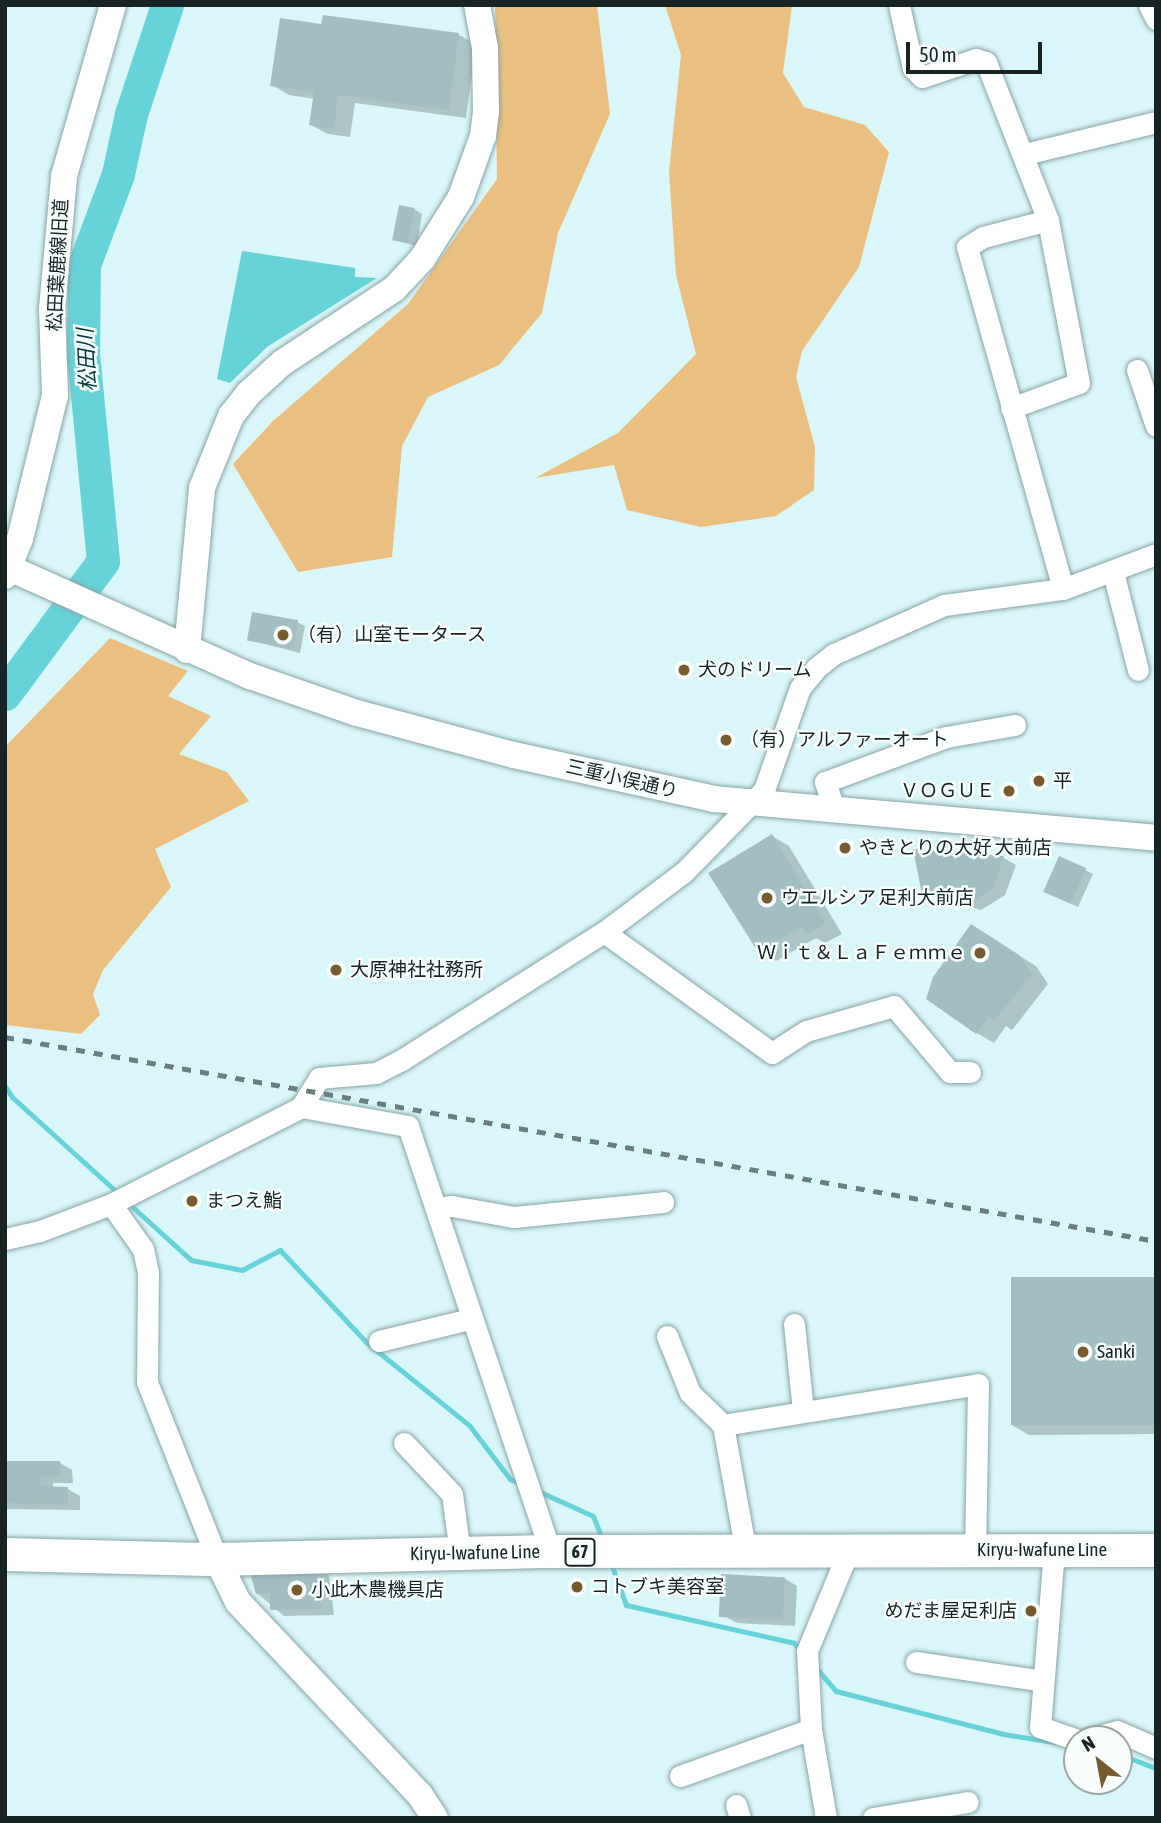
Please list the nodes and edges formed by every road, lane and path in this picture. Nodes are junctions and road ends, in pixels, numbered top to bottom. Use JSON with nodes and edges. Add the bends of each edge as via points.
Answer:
{"nodes":[{"id":1,"x":113,"y":5,"type":"edge"},
{"id":2,"x":477,"y":5,"type":"edge"},
{"id":3,"x":900,"y":5,"type":"edge"},
{"id":4,"x":1149,"y":5,"type":"edge"},
{"id":5,"x":1156,"y":19,"type":"edge"},
{"id":6,"x":1156,"y":122,"type":"edge"},
{"id":7,"x":1025,"y":153,"type":"junction"},
{"id":8,"x":1048,"y":220,"type":"junction"},
{"id":9,"x":1137,"y":370,"type":"dead end"},
{"id":10,"x":1011,"y":408,"type":"junction"},
{"id":11,"x":1156,"y":426,"type":"edge"},
{"id":12,"x":1156,"y":554,"type":"edge"},
{"id":13,"x":7,"y":570,"type":"edge"},
{"id":14,"x":1113,"y":572,"type":"junction"},
{"id":15,"x":1063,"y":589,"type":"junction"},
{"id":16,"x":187,"y":650,"type":"junction"},
{"id":17,"x":1138,"y":670,"type":"dead end"},
{"id":18,"x":1015,"y":725,"type":"dead end"},
{"id":19,"x":754,"y":804,"type":"junction"},
{"id":20,"x":835,"y":811,"type":"junction"},
{"id":21,"x":1156,"y":838,"type":"edge"},
{"id":22,"x":604,"y":932,"type":"junction"},
{"id":23,"x":970,"y":1072,"type":"dead end"},
{"id":24,"x":301,"y":1107,"type":"junction"},
{"id":25,"x":663,"y":1202,"type":"dead end"},
{"id":26,"x":111,"y":1204,"type":"junction"},
{"id":27,"x":437,"y":1208,"type":"junction"},
{"id":28,"x":5,"y":1239,"type":"edge"},
{"id":29,"x":470,"y":1319,"type":"junction"},
{"id":30,"x":794,"y":1324,"type":"dead end"},
{"id":31,"x":667,"y":1336,"type":"dead end"},
{"id":32,"x":379,"y":1341,"type":"dead end"},
{"id":33,"x":803,"y":1411,"type":"junction"},
{"id":34,"x":723,"y":1425,"type":"junction"},
{"id":35,"x":404,"y":1443,"type":"dead end"},
{"id":36,"x":975,"y":1550,"type":"junction"},
{"id":37,"x":1054,"y":1550,"type":"junction"},
{"id":38,"x":1156,"y":1550,"type":"edge"},
{"id":39,"x":550,"y":1551,"type":"junction"},
{"id":40,"x":848,"y":1552,"type":"junction"},
{"id":41,"x":460,"y":1553,"type":"junction"},
{"id":42,"x":747,"y":1553,"type":"junction"},
{"id":43,"x":5,"y":1554,"type":"edge"},
{"id":44,"x":217,"y":1559,"type":"junction"},
{"id":45,"x":916,"y":1662,"type":"dead end"},
{"id":46,"x":1043,"y":1681,"type":"junction"},
{"id":47,"x":811,"y":1729,"type":"junction"},
{"id":48,"x":1063,"y":1735,"type":"edge"},
{"id":49,"x":1133,"y":1738,"type":"edge"},
{"id":50,"x":1156,"y":1748,"type":"edge"},
{"id":51,"x":680,"y":1776,"type":"dead end"},
{"id":52,"x":968,"y":1802,"type":"dead end"},
{"id":53,"x":435,"y":1818,"type":"edge"},
{"id":54,"x":826,"y":1818,"type":"edge"},
{"id":55,"x":873,"y":1818,"type":"edge"}],
"edges":[{"from":1,"to":13,"type":"street","name":"松田葉鹿線旧道","via":[[64,176],[52,288],[55,394],[48,433]]},
{"from":2,"to":16,"type":"street","via":[[485,48],[486,113],[483,136],[461,197],[422,259],[394,289],[282,363],[232,416],[202,488]]},
{"from":3,"to":7,"type":"street","via":[[913,68],[922,77],[976,59],[986,62]]},
{"from":4,"to":5,"type":"street"},
{"from":6,"to":7,"type":"street"},
{"from":7,"to":8,"type":"street"},
{"from":8,"to":10,"type":"street","via":[[1079,383]]},
{"from":8,"to":10,"type":"street","via":[[983,237],[967,247]]},
{"from":9,"to":11,"type":"street"},
{"from":10,"to":15,"type":"street"},
{"from":12,"to":14,"type":"street"},
{"from":13,"to":16,"type":"street","name":"三重小俣通り","via":[[37,579]]},
{"from":14,"to":15,"type":"street"},
{"from":14,"to":17,"type":"street"},
{"from":15,"to":19,"type":"street","via":[[944,606],[834,654],[800,688],[764,790]]},
{"from":16,"to":19,"type":"street","name":"三重小俣通り","via":[[356,713],[615,778]]},
{"from":18,"to":20,"type":"street","via":[[946,737],[825,782]]},
{"from":19,"to":20,"type":"street","name":"三重小俣通り"},
{"from":19,"to":22,"type":"street","via":[[684,872]]},
{"from":20,"to":21,"type":"street","name":"三重小俣通り"},
{"from":22,"to":23,"type":"street","via":[[772,1053],[806,1031],[894,1006],[950,1072]]},
{"from":22,"to":24,"type":"street","via":[[376,1073],[319,1078]]},
{"from":24,"to":26,"type":"street"},
{"from":24,"to":27,"type":"street","via":[[408,1126]]},
{"from":25,"to":27,"type":"street","via":[[514,1217],[452,1206]]},
{"from":26,"to":28,"type":"street"},
{"from":26,"to":44,"type":"street","via":[[143,1249],[148,1272],[147,1382]]},
{"from":27,"to":29,"type":"street"},
{"from":29,"to":32,"type":"street"},
{"from":29,"to":39,"type":"street"},
{"from":30,"to":33,"type":"street"},
{"from":31,"to":34,"type":"street","via":[[691,1393]]},
{"from":33,"to":34,"type":"street"},
{"from":33,"to":36,"type":"street","via":[[978,1384]]},
{"from":34,"to":42,"type":"street"},
{"from":35,"to":41,"type":"street","via":[[453,1494]]},
{"from":36,"to":37,"type":"main road","name":"Kiryu-Iwafune Line","number":"67"},
{"from":36,"to":40,"type":"main road","name":"Kiryu-Iwafune Line","number":"67"},
{"from":37,"to":38,"type":"main road","name":"Kiryu-Iwafune Line","number":"67"},
{"from":37,"to":46,"type":"street"},
{"from":39,"to":41,"type":"main road","name":"Kiryu-Iwafune Line","number":"67"},
{"from":39,"to":42,"type":"main road","name":"Kiryu-Iwafune Line","number":"67"},
{"from":40,"to":42,"type":"main road","name":"Kiryu-Iwafune Line","number":"67"},
{"from":40,"to":47,"type":"street","via":[[807,1651]]},
{"from":41,"to":44,"type":"main road","name":"Kiryu-Iwafune Line","number":"67"},
{"from":43,"to":44,"type":"main road","name":"Kiryu-Iwafune Line","number":"67"},
{"from":44,"to":53,"type":"street","via":[[238,1602],[420,1795]]},
{"from":45,"to":46,"type":"street"},
{"from":46,"to":48,"type":"street","via":[[1040,1727]]},
{"from":47,"to":51,"type":"street"},
{"from":47,"to":54,"type":"street"},
{"from":49,"to":50,"type":"street"},
{"from":52,"to":55,"type":"street"}]}
